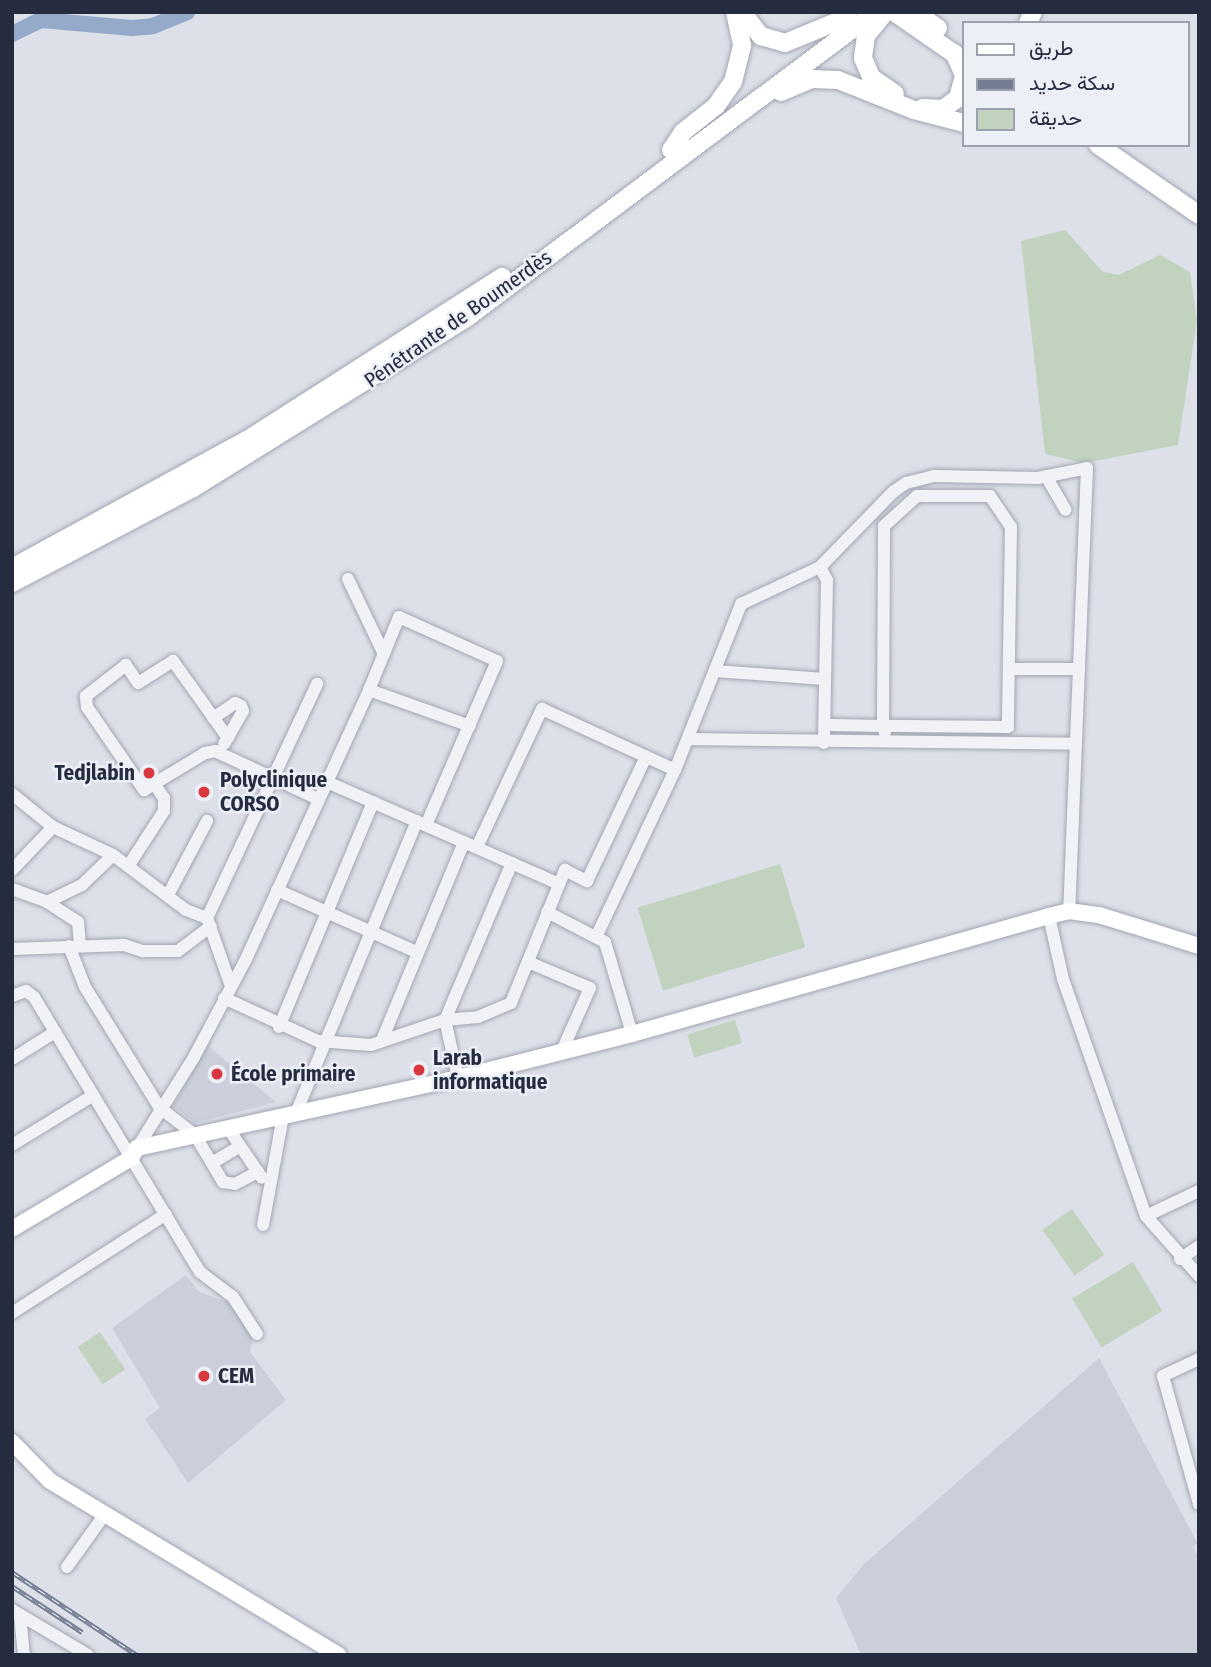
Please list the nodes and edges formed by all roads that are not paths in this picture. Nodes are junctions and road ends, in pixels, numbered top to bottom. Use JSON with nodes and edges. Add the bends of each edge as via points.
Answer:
{"nodes":[{"id":1,"x":735,"y":12,"type":"edge"},
{"id":2,"x":742,"y":12,"type":"edge"},
{"id":3,"x":875,"y":12,"type":"edge"},
{"id":4,"x":886,"y":12,"type":"edge"},
{"id":5,"x":851,"y":15,"type":"edge"},
{"id":6,"x":905,"y":15,"type":"edge"},
{"id":7,"x":962,"y":50,"type":"edge"},
{"id":8,"x":962,"y":87,"type":"edge"},
{"id":9,"x":732,"y":118,"type":"junction"},
{"id":10,"x":962,"y":122,"type":"edge"},
{"id":11,"x":1101,"y":147,"type":"edge"},
{"id":12,"x":1121,"y":147,"type":"edge"},
{"id":13,"x":671,"y":150,"type":"junction"},
{"id":14,"x":1199,"y":201,"type":"edge"},
{"id":15,"x":1199,"y":215,"type":"edge"},
{"id":16,"x":1046,"y":476,"type":"junction"},
{"id":17,"x":1066,"y":510,"type":"dead end"},
{"id":18,"x":820,"y":567,"type":"junction"},
{"id":19,"x":12,"y":568,"type":"edge"},
{"id":20,"x":348,"y":579,"type":"dead end"},
{"id":21,"x":12,"y":583,"type":"edge"},
{"id":22,"x":384,"y":654,"type":"junction"},
{"id":23,"x":1009,"y":669,"type":"junction"},
{"id":24,"x":1079,"y":669,"type":"junction"},
{"id":25,"x":715,"y":671,"type":"junction"},
{"id":26,"x":825,"y":678,"type":"junction"},
{"id":27,"x":317,"y":684,"type":"dead end"},
{"id":28,"x":369,"y":690,"type":"junction"},
{"id":29,"x":214,"y":718,"type":"junction"},
{"id":30,"x":831,"y":725,"type":"dead end"},
{"id":31,"x":470,"y":726,"type":"junction"},
{"id":32,"x":883,"y":726,"type":"junction"},
{"id":33,"x":1008,"y":727,"type":"junction"},
{"id":34,"x":228,"y":738,"type":"junction"},
{"id":35,"x":690,"y":738,"type":"junction"},
{"id":36,"x":887,"y":741,"type":"junction"},
{"id":37,"x":1010,"y":742,"type":"junction"},
{"id":38,"x":824,"y":743,"type":"junction"},
{"id":39,"x":1076,"y":744,"type":"junction"},
{"id":40,"x":220,"y":752,"type":"junction"},
{"id":41,"x":646,"y":757,"type":"junction"},
{"id":42,"x":675,"y":770,"type":"junction"},
{"id":43,"x":272,"y":777,"type":"junction"},
{"id":44,"x":327,"y":782,"type":"junction"},
{"id":45,"x":155,"y":785,"type":"junction"},
{"id":46,"x":12,"y":794,"type":"edge"},
{"id":47,"x":318,"y":799,"type":"junction"},
{"id":48,"x":373,"y":802,"type":"junction"},
{"id":49,"x":206,"y":821,"type":"dead end"},
{"id":50,"x":422,"y":823,"type":"junction"},
{"id":51,"x":53,"y":827,"type":"junction"},
{"id":52,"x":464,"y":842,"type":"junction"},
{"id":53,"x":477,"y":848,"type":"junction"},
{"id":54,"x":113,"y":855,"type":"junction"},
{"id":55,"x":512,"y":863,"type":"junction"},
{"id":56,"x":129,"y":865,"type":"junction"},
{"id":57,"x":12,"y":870,"type":"edge"},
{"id":58,"x":559,"y":884,"type":"junction"},
{"id":59,"x":12,"y":890,"type":"edge"},
{"id":60,"x":277,"y":890,"type":"junction"},
{"id":61,"x":168,"y":895,"type":"junction"},
{"id":62,"x":47,"y":902,"type":"junction"},
{"id":63,"x":325,"y":911,"type":"junction"},
{"id":64,"x":1069,"y":911,"type":"junction"},
{"id":65,"x":547,"y":912,"type":"junction"},
{"id":66,"x":1049,"y":916,"type":"junction"},
{"id":67,"x":209,"y":922,"type":"junction"},
{"id":68,"x":371,"y":933,"type":"junction"},
{"id":69,"x":597,"y":935,"type":"junction"},
{"id":70,"x":74,"y":946,"type":"junction"},
{"id":71,"x":1199,"y":946,"type":"edge"},
{"id":72,"x":12,"y":949,"type":"edge"},
{"id":73,"x":416,"y":952,"type":"junction"},
{"id":74,"x":528,"y":962,"type":"junction"},
{"id":75,"x":228,"y":992,"type":"junction"},
{"id":76,"x":12,"y":996,"type":"edge"},
{"id":77,"x":445,"y":1020,"type":"junction"},
{"id":78,"x":279,"y":1027,"type":"junction"},
{"id":79,"x":55,"y":1032,"type":"junction"},
{"id":80,"x":632,"y":1034,"type":"junction"},
{"id":81,"x":382,"y":1040,"type":"junction"},
{"id":82,"x":325,"y":1041,"type":"junction"},
{"id":83,"x":562,"y":1051,"type":"junction"},
{"id":84,"x":12,"y":1059,"type":"edge"},
{"id":85,"x":458,"y":1078,"type":"junction"},
{"id":86,"x":93,"y":1096,"type":"junction"},
{"id":87,"x":159,"y":1107,"type":"junction"},
{"id":88,"x":290,"y":1115,"type":"junction"},
{"id":89,"x":228,"y":1128,"type":"junction"},
{"id":90,"x":195,"y":1135,"type":"junction"},
{"id":91,"x":12,"y":1146,"type":"edge"},
{"id":92,"x":239,"y":1147,"type":"junction"},
{"id":93,"x":134,"y":1153,"type":"junction"},
{"id":94,"x":212,"y":1163,"type":"junction"},
{"id":95,"x":258,"y":1172,"type":"junction"},
{"id":96,"x":270,"y":1190,"type":"junction"},
{"id":97,"x":1199,"y":1191,"type":"edge"},
{"id":98,"x":166,"y":1214,"type":"junction"},
{"id":99,"x":1146,"y":1216,"type":"junction"},
{"id":100,"x":263,"y":1225,"type":"dead end"},
{"id":101,"x":12,"y":1230,"type":"edge"},
{"id":102,"x":1199,"y":1246,"type":"edge"},
{"id":103,"x":1180,"y":1259,"type":"junction"},
{"id":104,"x":1199,"y":1276,"type":"edge"},
{"id":105,"x":12,"y":1313,"type":"edge"},
{"id":106,"x":257,"y":1334,"type":"dead end"},
{"id":107,"x":1199,"y":1359,"type":"edge"},
{"id":108,"x":12,"y":1442,"type":"edge"},
{"id":109,"x":1199,"y":1504,"type":"edge"},
{"id":110,"x":105,"y":1514,"type":"junction"},
{"id":111,"x":66,"y":1567,"type":"dead end"},
{"id":112,"x":16,"y":1613,"type":"edge"},
{"id":113,"x":24,"y":1655,"type":"edge"},
{"id":114,"x":88,"y":1655,"type":"edge"},
{"id":115,"x":339,"y":1655,"type":"edge"}],
"edges":[{"from":1,"to":13,"type":"highway","via":[[743,45],[733,82],[716,106],[683,132]]},
{"from":2,"to":5,"type":"highway","via":[[761,36],[785,43]]},
{"from":3,"to":9,"type":"highway","name":"Pénétrante de Boumerdès"},
{"from":4,"to":8,"type":"highway","via":[[870,30],[863,50],[868,71],[882,87],[925,109],[949,106]]},
{"from":5,"to":13,"type":"highway","name":"Pénétrante de Boumerdès"},
{"from":6,"to":7,"type":"highway"},
{"from":9,"to":10,"type":"highway","via":[[791,86],[821,78]]},
{"from":9,"to":21,"type":"highway","name":"Pénétrante de Boumerdès","via":[[469,316],[353,391],[193,488]]},
{"from":11,"to":15,"type":"highway"},
{"from":12,"to":14,"type":"highway"},
{"from":13,"to":19,"type":"highway","name":"Pénétrante de Boumerdès","via":[[497,281],[383,357],[247,440]]},
{"from":16,"to":17,"type":"street"},
{"from":16,"to":18,"type":"street","via":[[964,474],[906,483]]},
{"from":16,"to":24,"type":"street","via":[[1087,468]]},
{"from":18,"to":25,"type":"street","via":[[741,604]]},
{"from":18,"to":26,"type":"street","via":[[827,580]]},
{"from":20,"to":22,"type":"street"},
{"from":22,"to":28,"type":"street"},
{"from":22,"to":31,"type":"street","via":[[399,617],[497,661]]},
{"from":23,"to":24,"type":"street"},
{"from":23,"to":32,"type":"street","via":[[1011,527],[990,496],[917,496],[884,526]]},
{"from":23,"to":33,"type":"street"},
{"from":24,"to":39,"type":"street"},
{"from":25,"to":26,"type":"street"},
{"from":25,"to":35,"type":"street"},
{"from":26,"to":38,"type":"street"},
{"from":27,"to":43,"type":"street"},
{"from":28,"to":31,"type":"street"},
{"from":28,"to":44,"type":"street"},
{"from":29,"to":34,"type":"street"},
{"from":29,"to":34,"type":"street","via":[[235,703],[241,706],[243,711]]},
{"from":29,"to":45,"type":"street","via":[[173,661],[138,683],[126,665],[90,690],[87,707],[140,788],[148,790]]},
{"from":30,"to":32,"type":"street"},
{"from":31,"to":50,"type":"street"},
{"from":32,"to":33,"type":"street"},
{"from":32,"to":36,"type":"street"},
{"from":33,"to":37,"type":"street"},
{"from":34,"to":40,"type":"street"},
{"from":35,"to":38,"type":"street"},
{"from":35,"to":42,"type":"street"},
{"from":36,"to":37,"type":"street"},
{"from":36,"to":38,"type":"street"},
{"from":37,"to":39,"type":"street"},
{"from":39,"to":64,"type":"street"},
{"from":40,"to":43,"type":"street"},
{"from":40,"to":45,"type":"street","via":[[205,752]]},
{"from":41,"to":42,"type":"street"},
{"from":41,"to":53,"type":"street","via":[[542,709]]},
{"from":41,"to":58,"type":"street","via":[[587,881],[565,870]]},
{"from":42,"to":69,"type":"street"},
{"from":43,"to":47,"type":"street"},
{"from":43,"to":67,"type":"street"},
{"from":44,"to":47,"type":"street"},
{"from":44,"to":48,"type":"street"},
{"from":45,"to":56,"type":"street","via":[[164,798],[164,811]]},
{"from":46,"to":51,"type":"street"},
{"from":47,"to":60,"type":"street"},
{"from":48,"to":50,"type":"street"},
{"from":48,"to":63,"type":"street"},
{"from":49,"to":61,"type":"street"},
{"from":50,"to":52,"type":"street"},
{"from":50,"to":68,"type":"street"},
{"from":51,"to":54,"type":"street"},
{"from":51,"to":57,"type":"street"},
{"from":52,"to":53,"type":"street"},
{"from":52,"to":73,"type":"street"},
{"from":53,"to":55,"type":"street"},
{"from":54,"to":56,"type":"street"},
{"from":54,"to":62,"type":"street","via":[[82,885]]},
{"from":55,"to":58,"type":"street"},
{"from":55,"to":77,"type":"street"},
{"from":56,"to":61,"type":"street"},
{"from":58,"to":65,"type":"street"},
{"from":59,"to":62,"type":"street"},
{"from":60,"to":63,"type":"street"},
{"from":60,"to":75,"type":"street"},
{"from":61,"to":67,"type":"street"},
{"from":62,"to":70,"type":"street","via":[[78,922]]},
{"from":63,"to":68,"type":"street"},
{"from":63,"to":78,"type":"street"},
{"from":64,"to":66,"type":"main road"},
{"from":64,"to":71,"type":"main road","via":[[1099,915]]},
{"from":65,"to":69,"type":"street"},
{"from":65,"to":74,"type":"street"},
{"from":66,"to":80,"type":"main road"},
{"from":66,"to":99,"type":"street","via":[[1063,978]]},
{"from":67,"to":70,"type":"street","via":[[178,951]]},
{"from":67,"to":75,"type":"street"},
{"from":68,"to":73,"type":"street"},
{"from":68,"to":82,"type":"street"},
{"from":69,"to":80,"type":"street","via":[[608,948]]},
{"from":70,"to":72,"type":"street"},
{"from":70,"to":87,"type":"street","via":[[85,987]]},
{"from":73,"to":81,"type":"street"},
{"from":74,"to":77,"type":"street","via":[[511,1003],[478,1017]]},
{"from":74,"to":83,"type":"street","via":[[590,988]]},
{"from":75,"to":78,"type":"street"},
{"from":75,"to":87,"type":"street","via":[[194,1057]]},
{"from":76,"to":79,"type":"street","via":[[26,991],[34,997]]},
{"from":77,"to":81,"type":"street"},
{"from":77,"to":85,"type":"street"},
{"from":78,"to":82,"type":"street"},
{"from":79,"to":84,"type":"street"},
{"from":79,"to":86,"type":"street"},
{"from":80,"to":83,"type":"main road"},
{"from":81,"to":82,"type":"street","via":[[371,1045]]},
{"from":82,"to":88,"type":"street"},
{"from":83,"to":85,"type":"main road"},
{"from":85,"to":88,"type":"main road"},
{"from":86,"to":91,"type":"street"},
{"from":86,"to":93,"type":"street"},
{"from":87,"to":90,"type":"street"},
{"from":87,"to":93,"type":"street"},
{"from":88,"to":89,"type":"main road"},
{"from":88,"to":96,"type":"street"},
{"from":89,"to":90,"type":"main road"},
{"from":89,"to":92,"type":"street"},
{"from":90,"to":93,"type":"main road"},
{"from":90,"to":94,"type":"street"},
{"from":92,"to":94,"type":"street"},
{"from":92,"to":95,"type":"street"},
{"from":93,"to":98,"type":"street"},
{"from":93,"to":101,"type":"main road"},
{"from":94,"to":95,"type":"street","via":[[228,1184]]},
{"from":95,"to":96,"type":"street"},
{"from":96,"to":100,"type":"street"},
{"from":97,"to":99,"type":"street"},
{"from":98,"to":105,"type":"street"},
{"from":98,"to":106,"type":"street","via":[[200,1272],[233,1297]]},
{"from":99,"to":103,"type":"street"},
{"from":102,"to":103,"type":"street"},
{"from":103,"to":104,"type":"street"},
{"from":107,"to":109,"type":"street","via":[[1163,1376]]},
{"from":108,"to":110,"type":"main road","via":[[50,1481]]},
{"from":110,"to":111,"type":"street"},
{"from":110,"to":115,"type":"main road"},
{"from":112,"to":113,"type":"street"},
{"from":112,"to":114,"type":"street"}]}
